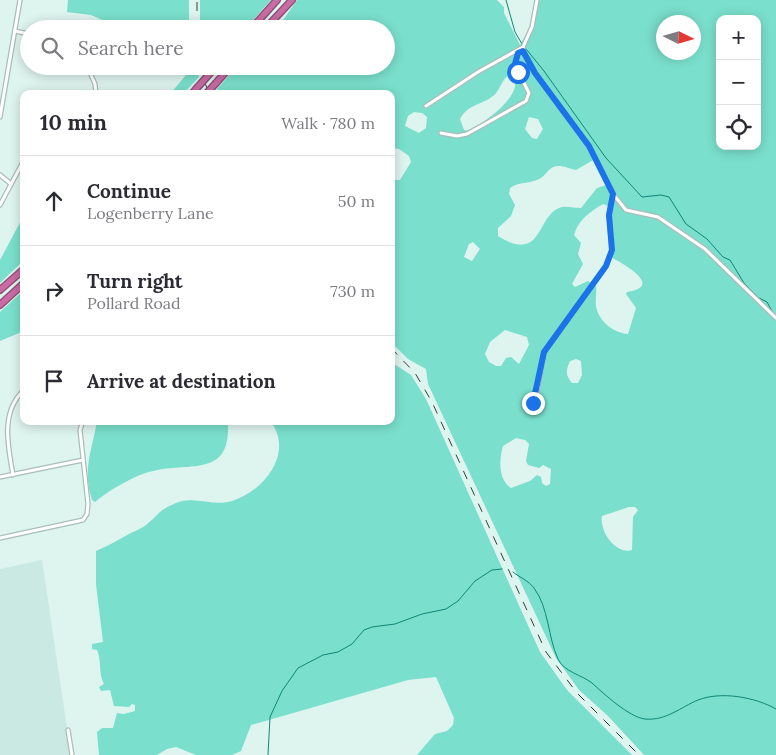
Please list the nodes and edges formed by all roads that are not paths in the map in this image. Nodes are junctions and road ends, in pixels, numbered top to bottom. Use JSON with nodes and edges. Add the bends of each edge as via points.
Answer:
{"nodes":[{"id":1,"x":20,"y":0,"type":"edge"},
{"id":2,"x":277,"y":0,"type":"edge"},
{"id":3,"x":292,"y":0,"type":"edge"},
{"id":4,"x":537,"y":0,"type":"edge"},
{"id":5,"x":259,"y":20,"type":"edge"},
{"id":6,"x":273,"y":20,"type":"edge"},
{"id":7,"x":15,"y":31,"type":"junction"},
{"id":8,"x":20,"y":32,"type":"edge"},
{"id":9,"x":523,"y":49,"type":"junction"},
{"id":10,"x":91,"y":75,"type":"edge"},
{"id":11,"x":209,"y":75,"type":"edge"},
{"id":12,"x":223,"y":75,"type":"edge"},
{"id":13,"x":95,"y":90,"type":"edge"},
{"id":14,"x":196,"y":90,"type":"edge"},
{"id":15,"x":209,"y":90,"type":"edge"},
{"id":16,"x":426,"y":106,"type":"dead end"},
{"id":17,"x":0,"y":116,"type":"edge"},
{"id":18,"x":441,"y":133,"type":"dead end"},
{"id":19,"x":20,"y":167,"type":"edge"},
{"id":20,"x":0,"y":175,"type":"edge"},
{"id":21,"x":11,"y":184,"type":"junction"},
{"id":22,"x":613,"y":194,"type":"junction"},
{"id":23,"x":0,"y":205,"type":"edge"},
{"id":24,"x":20,"y":272,"type":"edge"},
{"id":25,"x":20,"y":287,"type":"edge"},
{"id":26,"x":0,"y":290,"type":"edge"},
{"id":27,"x":0,"y":305,"type":"edge"},
{"id":28,"x":776,"y":318,"type":"edge"},
{"id":29,"x":20,"y":395,"type":"edge"},
{"id":30,"x":534,"y":410,"type":"dead end"},
{"id":31,"x":82,"y":425,"type":"edge"},
{"id":32,"x":83,"y":460,"type":"junction"},
{"id":33,"x":13,"y":475,"type":"junction"},
{"id":34,"x":0,"y":478,"type":"edge"},
{"id":35,"x":0,"y":538,"type":"edge"},
{"id":36,"x":68,"y":730,"type":"dead end"},
{"id":37,"x":72,"y":755,"type":"edge"}],
"edges":[{"from":1,"to":7,"type":"street"},
{"from":2,"to":5,"type":"highway"},
{"from":3,"to":6,"type":"highway"},
{"from":4,"to":9,"type":"street","via":[[532,27]]},
{"from":7,"to":8,"type":"street"},
{"from":7,"to":17,"type":"street"},
{"from":9,"to":16,"type":"street","via":[[478,72]]},
{"from":9,"to":18,"type":"street","via":[[517,54],[515,64],[529,93],[526,100],[467,134]]},
{"from":9,"to":22,"type":"street","via":[[535,73],[589,146]]},
{"from":10,"to":13,"type":"street"},
{"from":11,"to":14,"type":"highway","bridge":true},
{"from":12,"to":15,"type":"highway","bridge":true},
{"from":19,"to":21,"type":"street"},
{"from":20,"to":21,"type":"street"},
{"from":21,"to":23,"type":"street"},
{"from":22,"to":28,"type":"street","via":[[626,210],[658,217],[705,250]]},
{"from":22,"to":30,"type":"street","via":[[609,215],[613,245],[611,256],[544,352]]},
{"from":24,"to":26,"type":"highway"},
{"from":25,"to":27,"type":"highway"},
{"from":29,"to":33,"type":"street","via":[[12,404],[5,427]]},
{"from":31,"to":32,"type":"street"},
{"from":32,"to":33,"type":"street"},
{"from":32,"to":35,"type":"street","via":[[87,514],[83,520]]},
{"from":33,"to":34,"type":"street"},
{"from":36,"to":37,"type":"street"}]}
